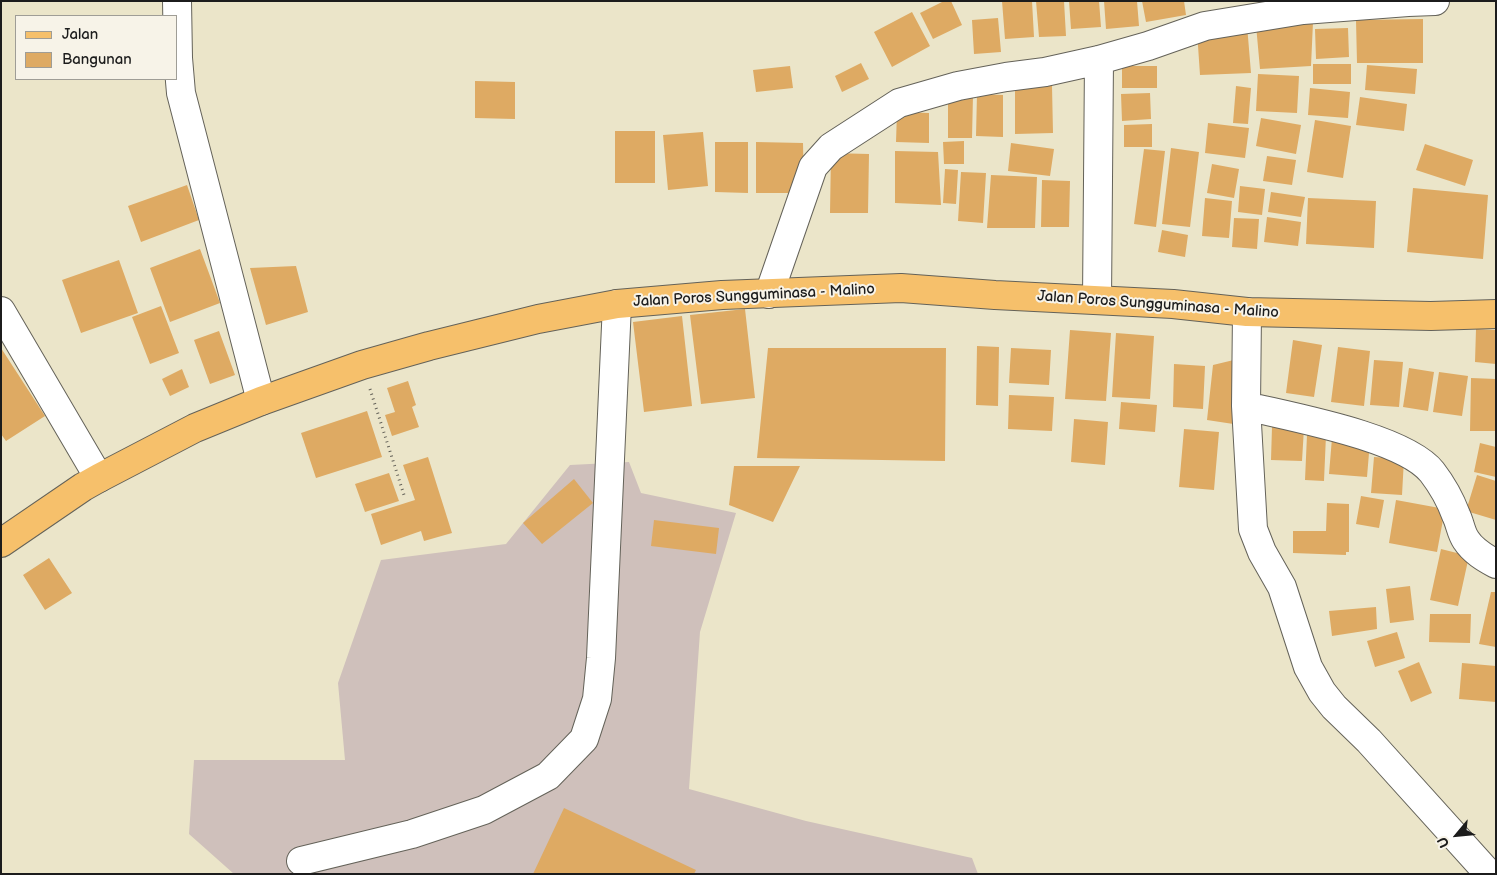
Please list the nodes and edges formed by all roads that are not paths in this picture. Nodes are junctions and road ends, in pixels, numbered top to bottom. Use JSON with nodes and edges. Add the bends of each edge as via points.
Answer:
{"nodes":[{"id":1,"x":178,"y":1,"type":"edge"},
{"id":2,"x":1435,"y":1,"type":"edge"},
{"id":3,"x":1099,"y":60,"type":"junction"},
{"id":4,"x":769,"y":294,"type":"junction"},
{"id":5,"x":1098,"y":300,"type":"junction"},
{"id":6,"x":617,"y":304,"type":"junction"},
{"id":7,"x":1,"y":311,"type":"edge"},
{"id":8,"x":1247,"y":312,"type":"junction"},
{"id":9,"x":1496,"y":314,"type":"edge"},
{"id":10,"x":262,"y":401,"type":"junction"},
{"id":11,"x":1246,"y":406,"type":"junction"},
{"id":12,"x":99,"y":478,"type":"junction"},
{"id":13,"x":1,"y":543,"type":"edge"},
{"id":14,"x":1496,"y":564,"type":"edge"},
{"id":15,"x":301,"y":860,"type":"dead end"},
{"id":16,"x":1490,"y":874,"type":"edge"}],
"edges":[{"from":1,"to":10,"type":"street","via":[[181,93]]},
{"from":2,"to":3,"type":"street","via":[[1303,10],[1205,26]]},
{"from":3,"to":4,"type":"street","via":[[958,86],[899,103],[831,147],[814,167]]},
{"from":3,"to":5,"type":"street"},
{"from":4,"to":5,"type":"main road","name":"Jalan Poros Sungguminasa - Malino","via":[[902,288]]},
{"from":4,"to":6,"type":"main road","name":"Jalan Poros Sungguminasa - Malino"},
{"from":5,"to":8,"type":"main road","name":"Jalan Poros Sungguminasa - Malino"},
{"from":6,"to":10,"type":"main road","name":"Jalan Poros Sungguminasa - Malino","via":[[538,319],[429,346],[362,365]]},
{"from":6,"to":15,"type":"street","via":[[601,658],[597,699],[584,739],[548,776],[484,810],[412,834]]},
{"from":7,"to":12,"type":"street"},
{"from":8,"to":9,"type":"main road","name":"Jalan Poros Sungguminasa - Malino","via":[[1431,316]]},
{"from":8,"to":11,"type":"street"},
{"from":10,"to":12,"type":"main road","name":"Jalan Poros Sungguminasa - Malino","via":[[195,428]]},
{"from":11,"to":14,"type":"street","via":[[1364,436],[1418,458],[1431,470],[1449,498],[1466,540],[1479,554]]},
{"from":11,"to":16,"type":"street","via":[[1253,529],[1282,587],[1313,678],[1334,707]]},
{"from":12,"to":13,"type":"main road","name":"Jalan Poros Sungguminasa - Malino"}]}
